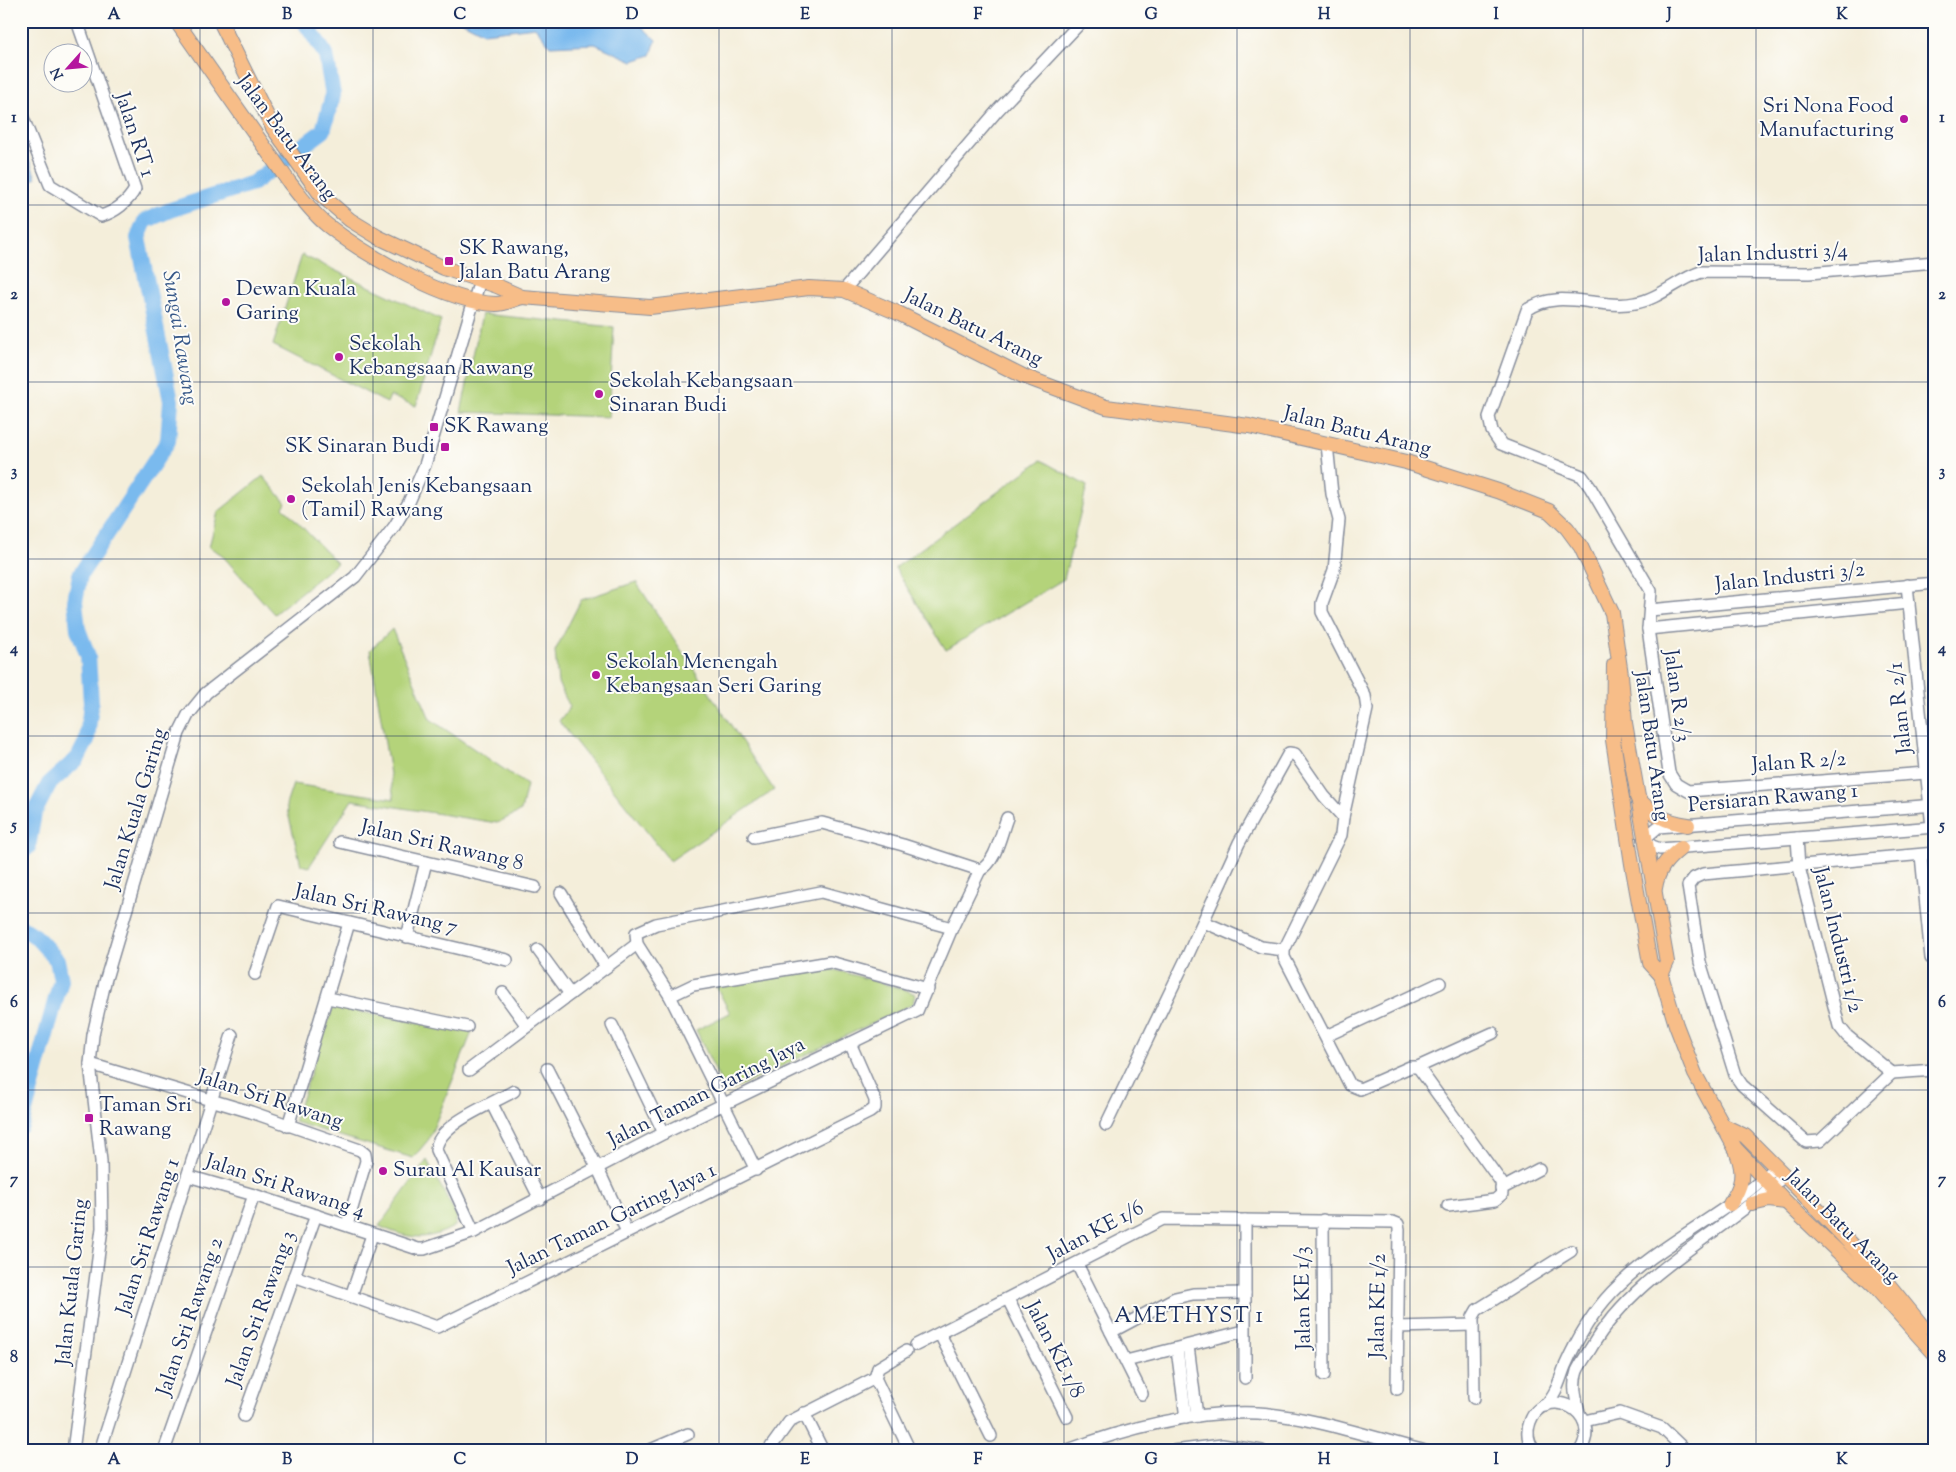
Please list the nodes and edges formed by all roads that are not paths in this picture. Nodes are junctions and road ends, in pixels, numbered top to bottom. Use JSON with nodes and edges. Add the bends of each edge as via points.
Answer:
{"nodes":[{"id":1,"x":77,"y":21,"type":"edge"},
{"id":2,"x":220,"y":21,"type":"edge"},
{"id":3,"x":1082,"y":21,"type":"edge"},
{"id":4,"x":177,"y":23,"type":"edge"},
{"id":5,"x":21,"y":113,"type":"edge"},
{"id":6,"x":1935,"y":262,"type":"edge"},
{"id":7,"x":480,"y":280,"type":"junction"},
{"id":8,"x":844,"y":290,"type":"junction"},
{"id":9,"x":522,"y":297,"type":"junction"},
{"id":10,"x":473,"y":301,"type":"junction"},
{"id":11,"x":1328,"y":444,"type":"junction"},
{"id":12,"x":1935,"y":583,"type":"edge"},
{"id":13,"x":1907,"y":585,"type":"junction"},
{"id":14,"x":1909,"y":603,"type":"junction"},
{"id":15,"x":1650,"y":610,"type":"junction"},
{"id":16,"x":1648,"y":628,"type":"junction"},
{"id":17,"x":1616,"y":652,"type":"junction"},
{"id":18,"x":1926,"y":773,"type":"junction"},
{"id":19,"x":1676,"y":784,"type":"joint"},
{"id":20,"x":1637,"y":796,"type":"junction"},
{"id":21,"x":1932,"y":805,"type":"edge"},
{"id":22,"x":1343,"y":817,"type":"junction"},
{"id":23,"x":1006,"y":818,"type":"dead end"},
{"id":24,"x":1625,"y":821,"type":"junction"},
{"id":25,"x":1688,"y":825,"type":"junction"},
{"id":26,"x":1933,"y":827,"type":"edge"},
{"id":27,"x":754,"y":837,"type":"dead end"},
{"id":28,"x":1797,"y":838,"type":"junction"},
{"id":29,"x":1644,"y":839,"type":"junction"},
{"id":30,"x":340,"y":842,"type":"dead end"},
{"id":31,"x":1681,"y":848,"type":"junction"},
{"id":32,"x":1935,"y":853,"type":"edge"},
{"id":33,"x":1921,"y":854,"type":"junction"},
{"id":34,"x":426,"y":862,"type":"junction"},
{"id":35,"x":1632,"y":864,"type":"junction"},
{"id":36,"x":1800,"y":867,"type":"junction"},
{"id":37,"x":980,"y":870,"type":"junction"},
{"id":38,"x":536,"y":887,"type":"dead end"},
{"id":39,"x":1654,"y":891,"type":"junction"},
{"id":40,"x":561,"y":893,"type":"dead end"},
{"id":41,"x":1204,"y":922,"type":"junction"},
{"id":42,"x":349,"y":923,"type":"junction"},
{"id":43,"x":952,"y":928,"type":"junction"},
{"id":44,"x":407,"y":937,"type":"junction"},
{"id":45,"x":638,"y":944,"type":"junction"},
{"id":46,"x":538,"y":950,"type":"dead end"},
{"id":47,"x":1284,"y":950,"type":"junction"},
{"id":48,"x":507,"y":960,"type":"dead end"},
{"id":49,"x":1935,"y":960,"type":"edge"},
{"id":50,"x":606,"y":967,"type":"junction"},
{"id":51,"x":255,"y":974,"type":"dead end"},
{"id":52,"x":1661,"y":975,"type":"junction"},
{"id":53,"x":1440,"y":983,"type":"dead end"},
{"id":54,"x":928,"y":988,"type":"junction"},
{"id":55,"x":503,"y":993,"type":"dead end"},
{"id":56,"x":570,"y":994,"type":"junction"},
{"id":57,"x":670,"y":996,"type":"junction"},
{"id":58,"x":328,"y":998,"type":"junction"},
{"id":59,"x":612,"y":1025,"type":"dead end"},
{"id":60,"x":467,"y":1026,"type":"dead end"},
{"id":61,"x":528,"y":1026,"type":"junction"},
{"id":62,"x":1493,"y":1033,"type":"dead end"},
{"id":63,"x":232,"y":1035,"type":"dead end"},
{"id":64,"x":1326,"y":1036,"type":"junction"},
{"id":65,"x":850,"y":1043,"type":"junction"},
{"id":66,"x":90,"y":1064,"type":"junction"},
{"id":67,"x":1418,"y":1067,"type":"junction"},
{"id":68,"x":547,"y":1069,"type":"dead end"},
{"id":69,"x":469,"y":1070,"type":"dead end"},
{"id":70,"x":1935,"y":1070,"type":"edge"},
{"id":71,"x":1892,"y":1074,"type":"junction"},
{"id":72,"x":514,"y":1091,"type":"dead end"},
{"id":73,"x":212,"y":1100,"type":"junction"},
{"id":74,"x":492,"y":1104,"type":"junction"},
{"id":75,"x":724,"y":1104,"type":"junction"},
{"id":76,"x":1106,"y":1124,"type":"dead end"},
{"id":77,"x":288,"y":1126,"type":"junction"},
{"id":78,"x":1724,"y":1126,"type":"junction"},
{"id":79,"x":664,"y":1133,"type":"junction"},
{"id":80,"x":1735,"y":1148,"type":"junction"},
{"id":81,"x":598,"y":1169,"type":"junction"},
{"id":82,"x":756,"y":1170,"type":"junction"},
{"id":83,"x":1538,"y":1170,"type":"dead end"},
{"id":84,"x":1780,"y":1171,"type":"junction"},
{"id":85,"x":188,"y":1176,"type":"junction"},
{"id":86,"x":1768,"y":1183,"type":"junction"},
{"id":87,"x":1501,"y":1189,"type":"junction"},
{"id":88,"x":254,"y":1195,"type":"junction"},
{"id":89,"x":540,"y":1199,"type":"junction"},
{"id":90,"x":1786,"y":1202,"type":"junction"},
{"id":91,"x":1730,"y":1204,"type":"junction"},
{"id":92,"x":1752,"y":1204,"type":"junction"},
{"id":93,"x":1448,"y":1206,"type":"dead end"},
{"id":94,"x":316,"y":1215,"type":"junction"},
{"id":95,"x":1245,"y":1220,"type":"junction"},
{"id":96,"x":1322,"y":1220,"type":"junction"},
{"id":97,"x":1398,"y":1224,"type":"joint"},
{"id":98,"x":347,"y":1225,"type":"junction"},
{"id":99,"x":474,"y":1232,"type":"junction"},
{"id":100,"x":627,"y":1232,"type":"junction"},
{"id":101,"x":372,"y":1234,"type":"junction"},
{"id":102,"x":1571,"y":1251,"type":"dead end"},
{"id":103,"x":1077,"y":1264,"type":"junction"},
{"id":104,"x":294,"y":1276,"type":"junction"},
{"id":105,"x":1245,"y":1293,"type":"junction"},
{"id":106,"x":351,"y":1296,"type":"junction"},
{"id":107,"x":1008,"y":1299,"type":"junction"},
{"id":108,"x":1473,"y":1325,"type":"junction"},
{"id":109,"x":1397,"y":1327,"type":"junction"},
{"id":110,"x":1244,"y":1331,"type":"junction"},
{"id":111,"x":1111,"y":1332,"type":"junction"},
{"id":112,"x":940,"y":1334,"type":"junction"},
{"id":113,"x":1935,"y":1343,"type":"edge"},
{"id":114,"x":916,"y":1345,"type":"dead end"},
{"id":115,"x":1182,"y":1347,"type":"junction"},
{"id":116,"x":906,"y":1352,"type":"dead end"},
{"id":117,"x":1935,"y":1354,"type":"edge"},
{"id":118,"x":1126,"y":1361,"type":"junction"},
{"id":119,"x":1324,"y":1375,"type":"dead end"},
{"id":120,"x":874,"y":1378,"type":"junction"},
{"id":121,"x":1245,"y":1378,"type":"dead end"},
{"id":122,"x":1397,"y":1389,"type":"dead end"},
{"id":123,"x":1142,"y":1394,"type":"dead end"},
{"id":124,"x":1474,"y":1398,"type":"dead end"},
{"id":125,"x":1545,"y":1406,"type":"junction"},
{"id":126,"x":804,"y":1413,"type":"junction"},
{"id":127,"x":244,"y":1416,"type":"dead end"},
{"id":128,"x":1066,"y":1417,"type":"dead end"},
{"id":129,"x":1192,"y":1417,"type":"junction"},
{"id":130,"x":1582,"y":1417,"type":"junction"},
{"id":131,"x":688,"y":1434,"type":"dead end"},
{"id":132,"x":991,"y":1436,"type":"dead end"},
{"id":133,"x":1533,"y":1448,"type":"edge"},
{"id":134,"x":72,"y":1451,"type":"edge"},
{"id":135,"x":100,"y":1451,"type":"edge"},
{"id":136,"x":164,"y":1451,"type":"edge"},
{"id":137,"x":648,"y":1451,"type":"edge"},
{"id":138,"x":768,"y":1451,"type":"edge"},
{"id":139,"x":823,"y":1451,"type":"edge"},
{"id":140,"x":910,"y":1451,"type":"edge"},
{"id":141,"x":1065,"y":1451,"type":"edge"},
{"id":142,"x":1173,"y":1451,"type":"edge"},
{"id":143,"x":1262,"y":1451,"type":"edge"},
{"id":144,"x":1425,"y":1451,"type":"edge"},
{"id":145,"x":1518,"y":1451,"type":"edge"},
{"id":146,"x":1580,"y":1451,"type":"edge"},
{"id":147,"x":1686,"y":1451,"type":"edge"}],
"edges":[{"from":1,"to":5,"type":"street","name":"Jalan RT 1","via":[[135,189],[130,197],[110,214],[101,216],[50,184]]},
{"from":2,"to":7,"type":"main road","name":"Jalan Batu Arang","via":[[273,128],[321,195],[350,220],[410,254]]},
{"from":3,"to":8,"type":"street","via":[[998,111]]},
{"from":4,"to":10,"type":"main road","name":"Jalan Batu Arang","via":[[306,205],[327,225],[364,250],[435,287]]},
{"from":6,"to":15,"type":"street","name":"Jalan Industri 3/4","via":[[1810,273],[1701,272],[1635,303],[1551,299],[1538,302],[1527,310],[1489,418],[1492,431],[1501,444],[1582,476],[1651,591]]},
{"from":7,"to":9,"type":"main road","name":"Jalan Batu Arang"},
{"from":7,"to":10,"type":"street","name":"Jalan Kuala Garing"},
{"from":8,"to":9,"type":"main road","name":"Jalan Batu Arang","via":[[809,288],[650,307]]},
{"from":8,"to":11,"type":"main road","name":"Jalan Batu Arang","via":[[1023,376],[1106,407],[1249,426]]},
{"from":9,"to":10,"type":"main road","name":"Jalan Batu Arang","via":[[498,304]]},
{"from":10,"to":66,"type":"street","name":"Jalan Kuala Garing","via":[[425,465],[394,527],[355,577],[206,693],[188,715],[179,733],[105,982]]},
{"from":11,"to":17,"type":"main road","name":"Jalan Batu Arang","via":[[1406,462],[1549,511],[1582,547],[1612,613]]},
{"from":11,"to":22,"type":"street","via":[[1332,494],[1339,520],[1334,570],[1322,612],[1365,696],[1367,709]]},
{"from":12,"to":13,"type":"street","name":"Jalan Industri 3/2"},
{"from":13,"to":14,"type":"street","name":"Jalan R 2/1"},
{"from":13,"to":15,"type":"street","name":"Jalan Industri 3/2"},
{"from":14,"to":16,"type":"street"},
{"from":14,"to":18,"type":"street","name":"Jalan R 2/1"},
{"from":15,"to":16,"type":"street","name":"Jalan R 2/3"},
{"from":16,"to":19,"type":"street","name":"Jalan R 2/3","via":[[1668,773]]},
{"from":17,"to":20,"type":"main road","name":"Jalan Batu Arang"},
{"from":17,"to":24,"type":"main road","via":[[1612,675],[1613,740]]},
{"from":18,"to":19,"type":"street","name":"Jalan R 2/2","via":[[1688,791]]},
{"from":18,"to":21,"type":"street","name":"Jalan R 2/1"},
{"from":20,"to":25,"type":"main road","via":[[1660,817]]},
{"from":20,"to":29,"type":"main road","name":"Jalan Batu Arang"},
{"from":21,"to":25,"type":"street","name":"Persiaran Rawang 1"},
{"from":21,"to":26,"type":"street","name":"Jalan R 2/1"},
{"from":22,"to":41,"type":"street","via":[[1295,754],[1289,753],[1239,842]]},
{"from":22,"to":47,"type":"street","via":[[1341,834]]},
{"from":23,"to":37,"type":"street","name":"Jalan Taman Garing Jaya","via":[[992,857]]},
{"from":24,"to":29,"type":"main road"},
{"from":24,"to":35,"type":"main road"},
{"from":25,"to":29,"type":"street","name":"Persiaran Rawang 1","via":[[1658,828]]},
{"from":26,"to":28,"type":"street","name":"Persiaran Rawang 1"},
{"from":27,"to":37,"type":"street","via":[[822,823]]},
{"from":28,"to":31,"type":"street","name":"Persiaran Rawang 1"},
{"from":28,"to":36,"type":"street","name":"Jalan Industri 1/2"},
{"from":29,"to":31,"type":"street","name":"Persiaran Rawang 1","via":[[1660,849]]},
{"from":29,"to":35,"type":"main road","via":[[1636,849]]},
{"from":29,"to":39,"type":"main road","name":"Jalan Batu Arang"},
{"from":30,"to":34,"type":"street","name":"Jalan Sri Rawang 8"},
{"from":31,"to":39,"type":"main road","via":[[1667,859],[1658,873]]},
{"from":32,"to":33,"type":"street"},
{"from":33,"to":36,"type":"street"},
{"from":33,"to":49,"type":"street","via":[[1932,958]]},
{"from":34,"to":38,"type":"street","name":"Jalan Sri Rawang 8"},
{"from":34,"to":44,"type":"street"},
{"from":35,"to":52,"type":"main road","via":[[1650,963]]},
{"from":36,"to":71,"type":"street","name":"Jalan Industri 1/2","via":[[1839,1026]]},
{"from":36,"to":71,"type":"street","via":[[1703,874],[1688,886],[1700,962],[1735,1075],[1806,1142],[1812,1143],[1820,1141]]},
{"from":37,"to":43,"type":"street","name":"Jalan Taman Garing Jaya"},
{"from":39,"to":52,"type":"main road","name":"Jalan Batu Arang","via":[[1668,962]]},
{"from":40,"to":50,"type":"street"},
{"from":41,"to":47,"type":"street","via":[[1260,947]]},
{"from":41,"to":76,"type":"street"},
{"from":42,"to":44,"type":"street","name":"Jalan Sri Rawang 7"},
{"from":42,"to":51,"type":"street","name":"Jalan Sri Rawang 7","via":[[278,906]]},
{"from":42,"to":58,"type":"street"},
{"from":43,"to":45,"type":"street","via":[[821,892],[656,924],[636,933]]},
{"from":43,"to":54,"type":"street","name":"Jalan Taman Garing Jaya"},
{"from":44,"to":48,"type":"street","name":"Jalan Sri Rawang 7"},
{"from":45,"to":50,"type":"street"},
{"from":45,"to":57,"type":"street"},
{"from":46,"to":56,"type":"street"},
{"from":47,"to":64,"type":"street","via":[[1284,957]]},
{"from":50,"to":56,"type":"street"},
{"from":52,"to":78,"type":"main road","name":"Jalan Batu Arang","via":[[1694,1074]]},
{"from":53,"to":64,"type":"street"},
{"from":54,"to":57,"type":"street","via":[[830,962],[693,984]]},
{"from":54,"to":65,"type":"street","name":"Jalan Taman Garing Jaya","via":[[917,1011]]},
{"from":55,"to":61,"type":"street"},
{"from":56,"to":61,"type":"street"},
{"from":57,"to":75,"type":"street"},
{"from":58,"to":60,"type":"street"},
{"from":58,"to":77,"type":"street"},
{"from":59,"to":79,"type":"street"},
{"from":61,"to":69,"type":"street"},
{"from":62,"to":67,"type":"street"},
{"from":63,"to":73,"type":"street","name":"Jalan Sri Rawang 1"},
{"from":64,"to":67,"type":"street","via":[[1354,1088],[1360,1089],[1410,1067]]},
{"from":65,"to":75,"type":"street","name":"Jalan Taman Garing Jaya"},
{"from":65,"to":82,"type":"street","name":"Jalan Taman Garing Jaya 1","via":[[875,1100],[875,1108]]},
{"from":66,"to":73,"type":"street","name":"Jalan Sri Rawang"},
{"from":66,"to":134,"type":"street","name":"Jalan Kuala Garing","via":[[101,1161],[102,1228]]},
{"from":67,"to":87,"type":"street","via":[[1501,1182]]},
{"from":68,"to":81,"type":"street"},
{"from":70,"to":71,"type":"street"},
{"from":72,"to":74,"type":"street"},
{"from":73,"to":77,"type":"street","name":"Jalan Sri Rawang"},
{"from":73,"to":85,"type":"street","name":"Jalan Sri Rawang 1"},
{"from":74,"to":89,"type":"street"},
{"from":74,"to":99,"type":"street","via":[[452,1126],[437,1143],[436,1150]]},
{"from":75,"to":79,"type":"street","name":"Jalan Taman Garing Jaya"},
{"from":75,"to":82,"type":"street"},
{"from":77,"to":98,"type":"street","name":"Jalan Sri Rawang","via":[[365,1154]]},
{"from":78,"to":80,"type":"main road","name":"Jalan Batu Arang"},
{"from":78,"to":84,"type":"main road","name":"Jalan Batu Arang","via":[[1745,1136]]},
{"from":79,"to":81,"type":"street","name":"Jalan Taman Garing Jaya"},
{"from":80,"to":86,"type":"main road","name":"Jalan Batu Arang"},
{"from":80,"to":91,"type":"main road","via":[[1742,1179],[1740,1189]]},
{"from":81,"to":89,"type":"street","name":"Jalan Taman Garing Jaya"},
{"from":81,"to":100,"type":"street"},
{"from":82,"to":100,"type":"street","name":"Jalan Taman Garing Jaya 1"},
{"from":83,"to":87,"type":"street"},
{"from":84,"to":86,"type":"street"},
{"from":84,"to":113,"type":"main road","name":"Jalan Batu Arang","via":[[1884,1278]]},
{"from":85,"to":88,"type":"street","name":"Jalan Sri Rawang 4"},
{"from":85,"to":135,"type":"street","name":"Jalan Sri Rawang 1"},
{"from":86,"to":90,"type":"main road","name":"Jalan Batu Arang"},
{"from":86,"to":91,"type":"street"},
{"from":86,"to":92,"type":"street"},
{"from":87,"to":93,"type":"street","via":[[1502,1194],[1495,1200]]},
{"from":88,"to":94,"type":"street","name":"Jalan Sri Rawang 4"},
{"from":88,"to":136,"type":"street","name":"Jalan Sri Rawang 2"},
{"from":89,"to":99,"type":"street","name":"Jalan Taman Garing Jaya"},
{"from":90,"to":92,"type":"main road","via":[[1769,1200]]},
{"from":90,"to":117,"type":"main road","name":"Jalan Batu Arang","via":[[1875,1287]]},
{"from":91,"to":125,"type":"street","via":[[1636,1269],[1611,1293],[1588,1322],[1565,1366],[1556,1392]]},
{"from":92,"to":130,"type":"street","via":[[1647,1282],[1618,1309],[1596,1338],[1578,1371],[1574,1388]]},
{"from":94,"to":98,"type":"street","name":"Jalan Sri Rawang 4"},
{"from":94,"to":104,"type":"street","name":"Jalan Sri Rawang 3"},
{"from":95,"to":96,"type":"street","name":"Jalan KE 1/6"},
{"from":95,"to":103,"type":"street","name":"Jalan KE 1/6","via":[[1163,1219]]},
{"from":95,"to":105,"type":"street"},
{"from":96,"to":97,"type":"street","name":"Jalan KE 1/6"},
{"from":96,"to":119,"type":"street","name":"Jalan KE 1/3"},
{"from":97,"to":109,"type":"street","name":"Jalan KE 1/2"},
{"from":98,"to":101,"type":"street","name":"Jalan Sri Rawang 4"},
{"from":99,"to":101,"type":"street","name":"Jalan Taman Garing Jaya","via":[[424,1249]]},
{"from":100,"to":106,"type":"street","name":"Jalan Taman Garing Jaya 1","via":[[437,1327]]},
{"from":101,"to":106,"type":"street"},
{"from":102,"to":108,"type":"street","via":[[1477,1310]]},
{"from":103,"to":107,"type":"street","name":"Jalan KE 1/6"},
{"from":103,"to":111,"type":"street"},
{"from":104,"to":106,"type":"street","name":"Jalan Taman Garing Jaya 1"},
{"from":104,"to":127,"type":"street","name":"Jalan Sri Rawang 3"},
{"from":105,"to":110,"type":"street"},
{"from":105,"to":111,"type":"street","via":[[1193,1294],[1176,1298]]},
{"from":107,"to":112,"type":"street","name":"Jalan KE 1/6"},
{"from":107,"to":128,"type":"street","name":"Jalan KE 1/8"},
{"from":108,"to":109,"type":"street"},
{"from":108,"to":124,"type":"street"},
{"from":109,"to":122,"type":"street","name":"Jalan KE 1/2"},
{"from":110,"to":115,"type":"street"},
{"from":110,"to":121,"type":"street"},
{"from":111,"to":118,"type":"street"},
{"from":112,"to":114,"type":"street","name":"Jalan KE 1/6"},
{"from":112,"to":132,"type":"street"},
{"from":115,"to":118,"type":"street"},
{"from":115,"to":129,"type":"street"},
{"from":116,"to":120,"type":"street","via":[[878,1368]]},
{"from":118,"to":123,"type":"street"},
{"from":120,"to":126,"type":"street"},
{"from":120,"to":140,"type":"street"},
{"from":125,"to":130,"type":"street","via":[[1563,1403]]},
{"from":125,"to":133,"type":"street","via":[[1531,1418],[1528,1427]]},
{"from":126,"to":138,"type":"street","via":[[789,1422]]},
{"from":126,"to":139,"type":"street"},
{"from":129,"to":141,"type":"street"},
{"from":129,"to":144,"type":"street","via":[[1258,1413],[1295,1418]]},
{"from":130,"to":146,"type":"street","via":[[1586,1441]]},
{"from":130,"to":147,"type":"street","via":[[1620,1413],[1662,1428]]},
{"from":131,"to":137,"type":"street"},
{"from":133,"to":145,"type":"street"},
{"from":142,"to":143,"type":"street","via":[[1222,1445]]}]}
